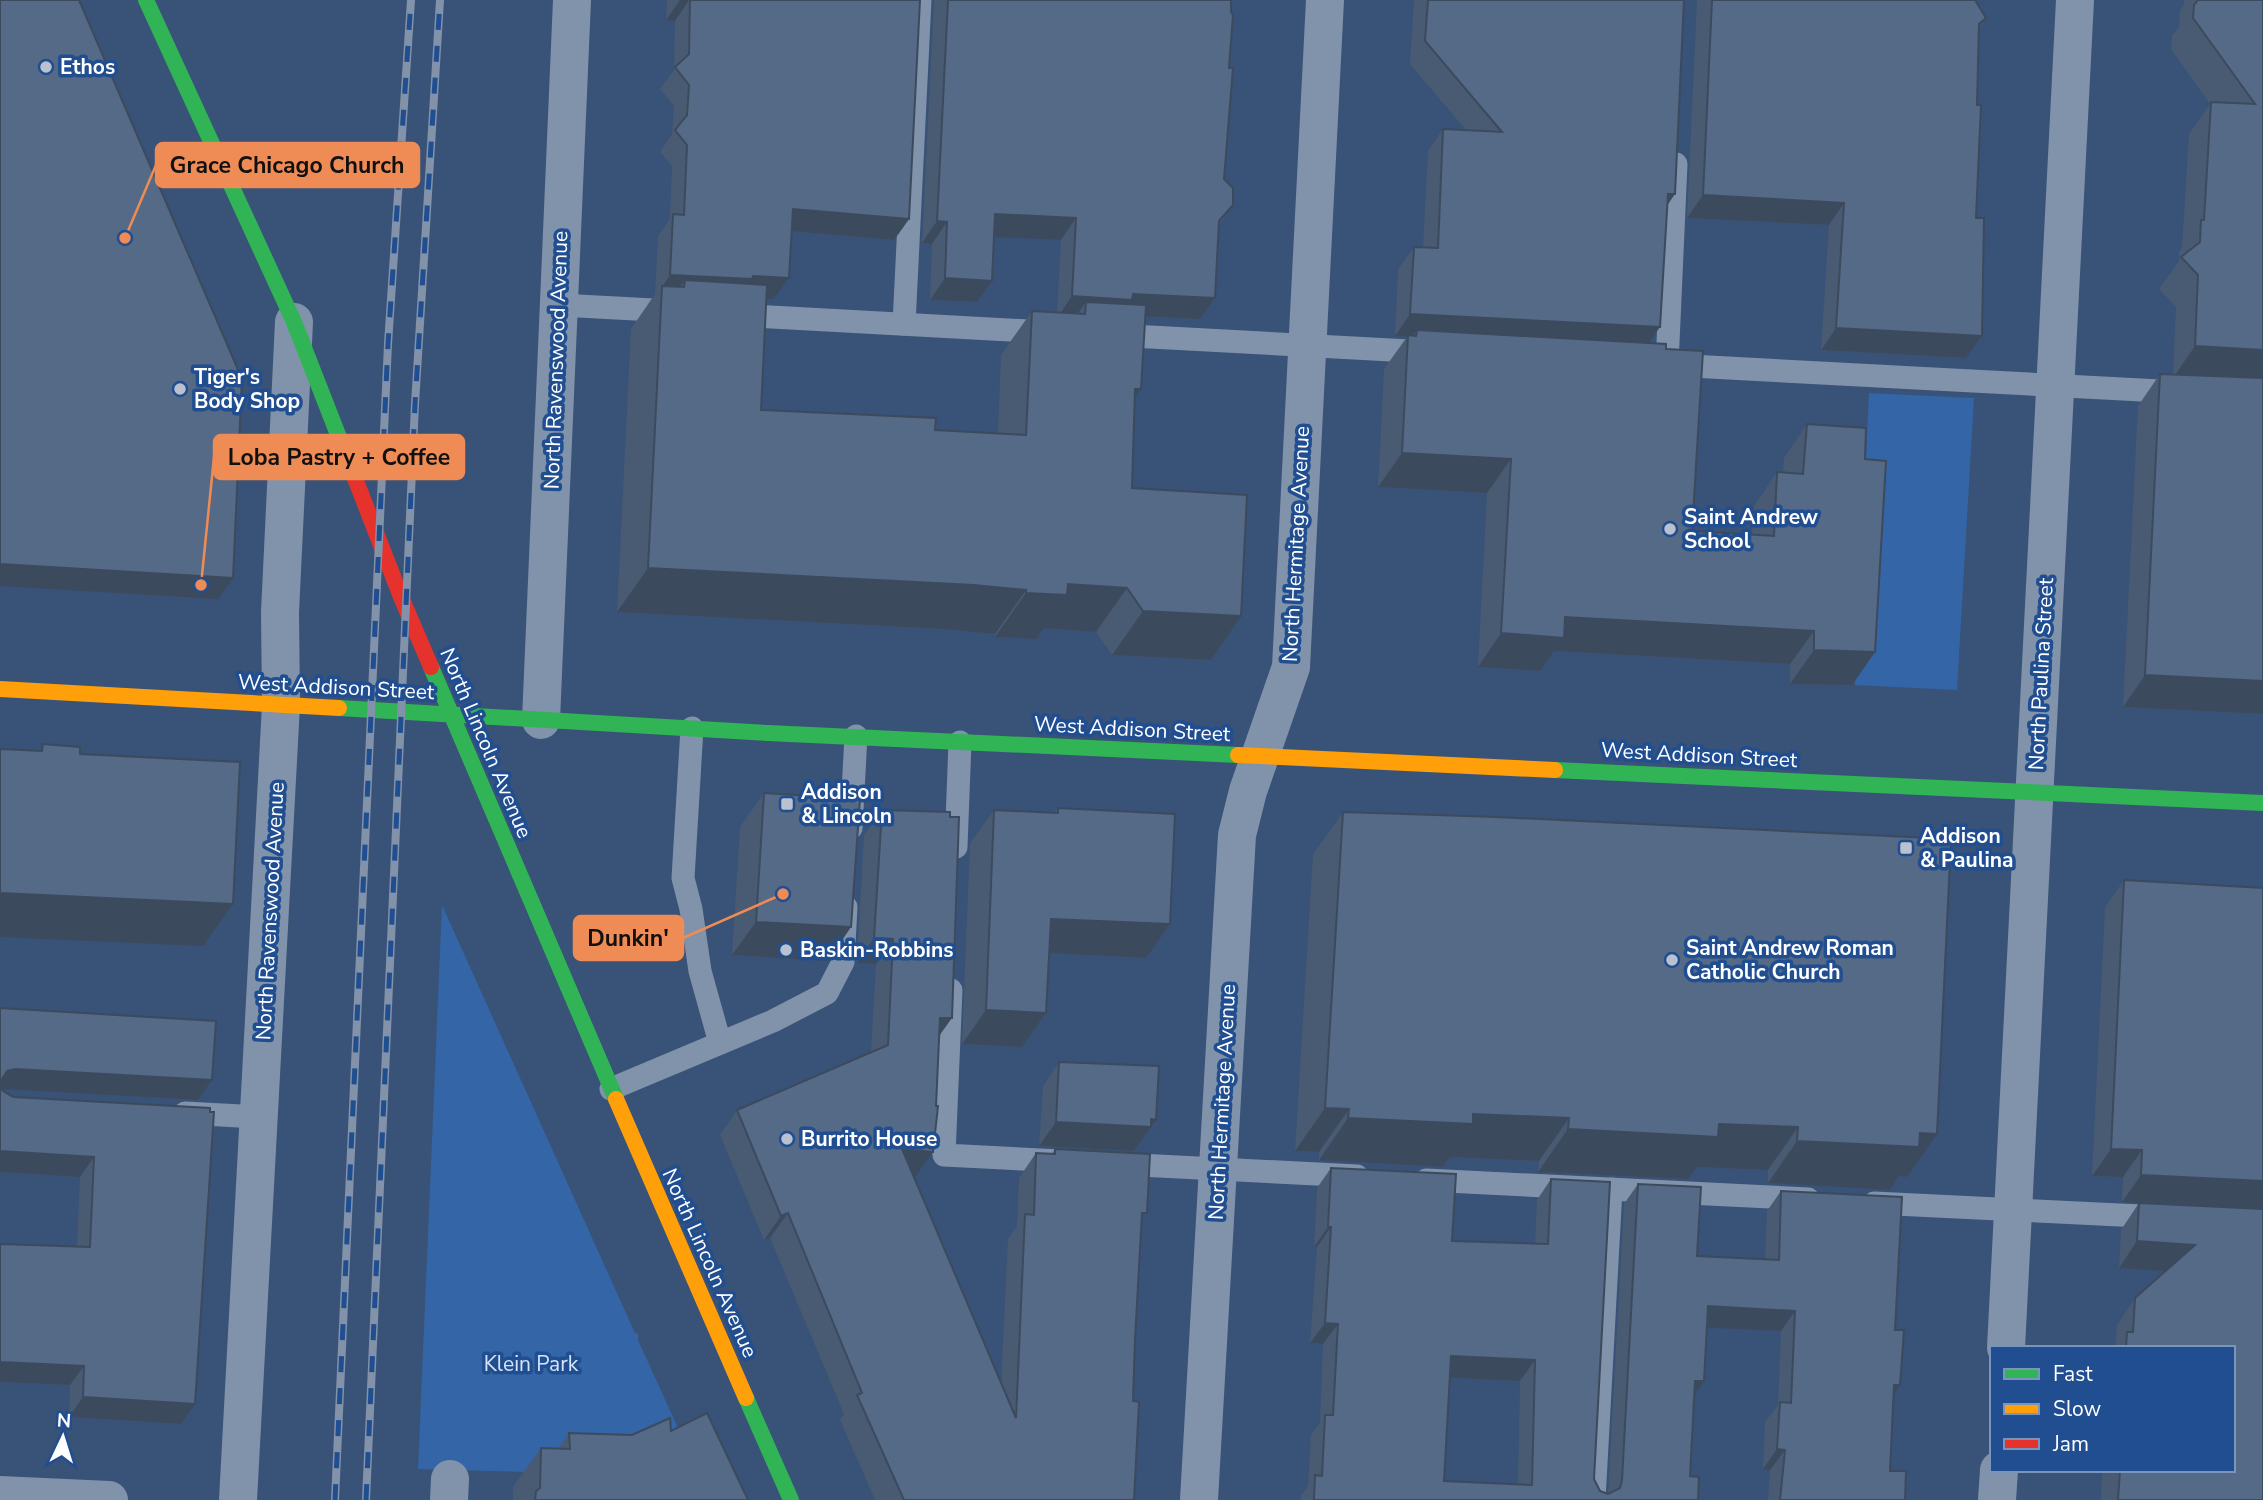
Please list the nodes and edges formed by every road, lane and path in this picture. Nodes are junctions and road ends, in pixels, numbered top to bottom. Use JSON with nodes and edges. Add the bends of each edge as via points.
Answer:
{"nodes":[{"id":1,"x":146,"y":0,"type":"edge"},
{"id":2,"x":572,"y":0,"type":"edge"},
{"id":3,"x":920,"y":0,"type":"edge"},
{"id":4,"x":1325,"y":0,"type":"edge"},
{"id":5,"x":2075,"y":0,"type":"edge"},
{"id":6,"x":1677,"y":149,"type":"edge"},
{"id":7,"x":559,"y":305,"type":"junction"},
{"id":8,"x":294,"y":322,"type":"junction"},
{"id":9,"x":904,"y":324,"type":"junction"},
{"id":10,"x":1069,"y":333,"type":"edge"},
{"id":11,"x":1096,"y":334,"type":"edge"},
{"id":12,"x":1307,"y":345,"type":"junction"},
{"id":13,"x":1452,"y":353,"type":"edge"},
{"id":14,"x":1641,"y":364,"type":"edge"},
{"id":15,"x":1667,"y":365,"type":"junction"},
{"id":16,"x":2056,"y":385,"type":"junction"},
{"id":17,"x":2207,"y":394,"type":"edge"},
{"id":18,"x":0,"y":689,"type":"edge"},
{"id":19,"x":281,"y":705,"type":"junction"},
{"id":20,"x":452,"y":714,"type":"junction"},
{"id":21,"x":541,"y":720,"type":"junction"},
{"id":22,"x":692,"y":729,"type":"junction"},
{"id":23,"x":856,"y":736,"type":"junction"},
{"id":24,"x":960,"y":742,"type":"junction"},
{"id":25,"x":1261,"y":756,"type":"junction"},
{"id":26,"x":2036,"y":792,"type":"junction"},
{"id":27,"x":2263,"y":803,"type":"edge"},
{"id":28,"x":850,"y":845,"type":"edge"},
{"id":29,"x":956,"y":864,"type":"edge"},
{"id":30,"x":848,"y":884,"type":"edge"},
{"id":31,"x":951,"y":974,"type":"edge"},
{"id":32,"x":720,"y":1043,"type":"junction"},
{"id":33,"x":611,"y":1089,"type":"junction"},
{"id":34,"x":162,"y":1111,"type":"edge"},
{"id":35,"x":258,"y":1116,"type":"junction"},
{"id":36,"x":1077,"y":1162,"type":"edge"},
{"id":37,"x":1104,"y":1163,"type":"edge"},
{"id":38,"x":1218,"y":1169,"type":"junction"},
{"id":39,"x":1378,"y":1177,"type":"edge"},
{"id":40,"x":1405,"y":1179,"type":"edge"},
{"id":41,"x":1611,"y":1189,"type":"junction"},
{"id":42,"x":1827,"y":1200,"type":"edge"},
{"id":43,"x":1854,"y":1202,"type":"edge"},
{"id":44,"x":2013,"y":1209,"type":"junction"},
{"id":45,"x":2184,"y":1219,"type":"edge"},
{"id":46,"x":2006,"y":1346,"type":"edge"},
{"id":47,"x":1999,"y":1472,"type":"edge"},
{"id":48,"x":0,"y":1495,"type":"edge"},
{"id":49,"x":109,"y":1500,"type":"edge"},
{"id":50,"x":238,"y":1500,"type":"edge"},
{"id":51,"x":791,"y":1500,"type":"edge"},
{"id":52,"x":1199,"y":1500,"type":"edge"},
{"id":53,"x":1594,"y":1500,"type":"edge"},
{"id":54,"x":1997,"y":1500,"type":"edge"}],
"edges":[{"from":1,"to":8,"type":"street","name":"North Lincoln Avenue"},
{"from":2,"to":7,"type":"street","name":"North Ravenswood Avenue"},
{"from":3,"to":9,"type":"lane"},
{"from":4,"to":12,"type":"street","name":"North Hermitage Avenue"},
{"from":5,"to":16,"type":"street","name":"North Paulina Street"},
{"from":6,"to":15,"type":"lane"},
{"from":7,"to":9,"type":"lane"},
{"from":7,"to":21,"type":"street","name":"North Ravenswood Avenue"},
{"from":8,"to":19,"type":"street","name":"North Ravenswood Avenue","via":[[280,612]]},
{"from":8,"to":20,"type":"street","name":"North Lincoln Avenue","via":[[401,597]]},
{"from":9,"to":10,"type":"lane"},
{"from":11,"to":12,"type":"lane"},
{"from":12,"to":13,"type":"lane"},
{"from":12,"to":25,"type":"street","name":"North Hermitage Avenue","via":[[1291,667]]},
{"from":14,"to":15,"type":"lane"},
{"from":15,"to":16,"type":"lane"},
{"from":16,"to":17,"type":"lane"},
{"from":16,"to":26,"type":"street","name":"North Paulina Street"},
{"from":18,"to":19,"type":"street","name":"West Addison Street"},
{"from":19,"to":20,"type":"street","name":"West Addison Street"},
{"from":19,"to":35,"type":"street","name":"North Ravenswood Avenue"},
{"from":20,"to":21,"type":"street","name":"West Addison Street"},
{"from":20,"to":33,"type":"street","name":"North Lincoln Avenue"},
{"from":21,"to":22,"type":"street","name":"West Addison Street"},
{"from":22,"to":23,"type":"street","name":"West Addison Street"},
{"from":22,"to":32,"type":"lane","via":[[684,878],[700,971]]},
{"from":23,"to":24,"type":"street","name":"West Addison Street"},
{"from":23,"to":28,"type":"lane"},
{"from":24,"to":25,"type":"street","name":"West Addison Street"},
{"from":24,"to":29,"type":"lane"},
{"from":25,"to":26,"type":"street","name":"West Addison Street"},
{"from":25,"to":38,"type":"street","name":"North Hermitage Avenue","via":[[1237,835]]},
{"from":26,"to":27,"type":"street","name":"West Addison Street"},
{"from":26,"to":44,"type":"street","name":"North Paulina Street"},
{"from":30,"to":32,"type":"lane","via":[[843,962],[827,993]]},
{"from":31,"to":36,"type":"lane","via":[[944,1155]]},
{"from":32,"to":33,"type":"lane"},
{"from":33,"to":51,"type":"street","name":"North Lincoln Avenue"},
{"from":34,"to":35,"type":"lane"},
{"from":35,"to":50,"type":"street","name":"North Ravenswood Avenue"},
{"from":37,"to":38,"type":"lane"},
{"from":38,"to":39,"type":"lane"},
{"from":38,"to":52,"type":"street","name":"North Hermitage Avenue"},
{"from":40,"to":41,"type":"lane"},
{"from":41,"to":42,"type":"lane"},
{"from":41,"to":53,"type":"lane"},
{"from":43,"to":44,"type":"lane"},
{"from":44,"to":45,"type":"lane"},
{"from":44,"to":46,"type":"street","name":"North Paulina Street"},
{"from":47,"to":54,"type":"street"},
{"from":48,"to":49,"type":"street"}]}
